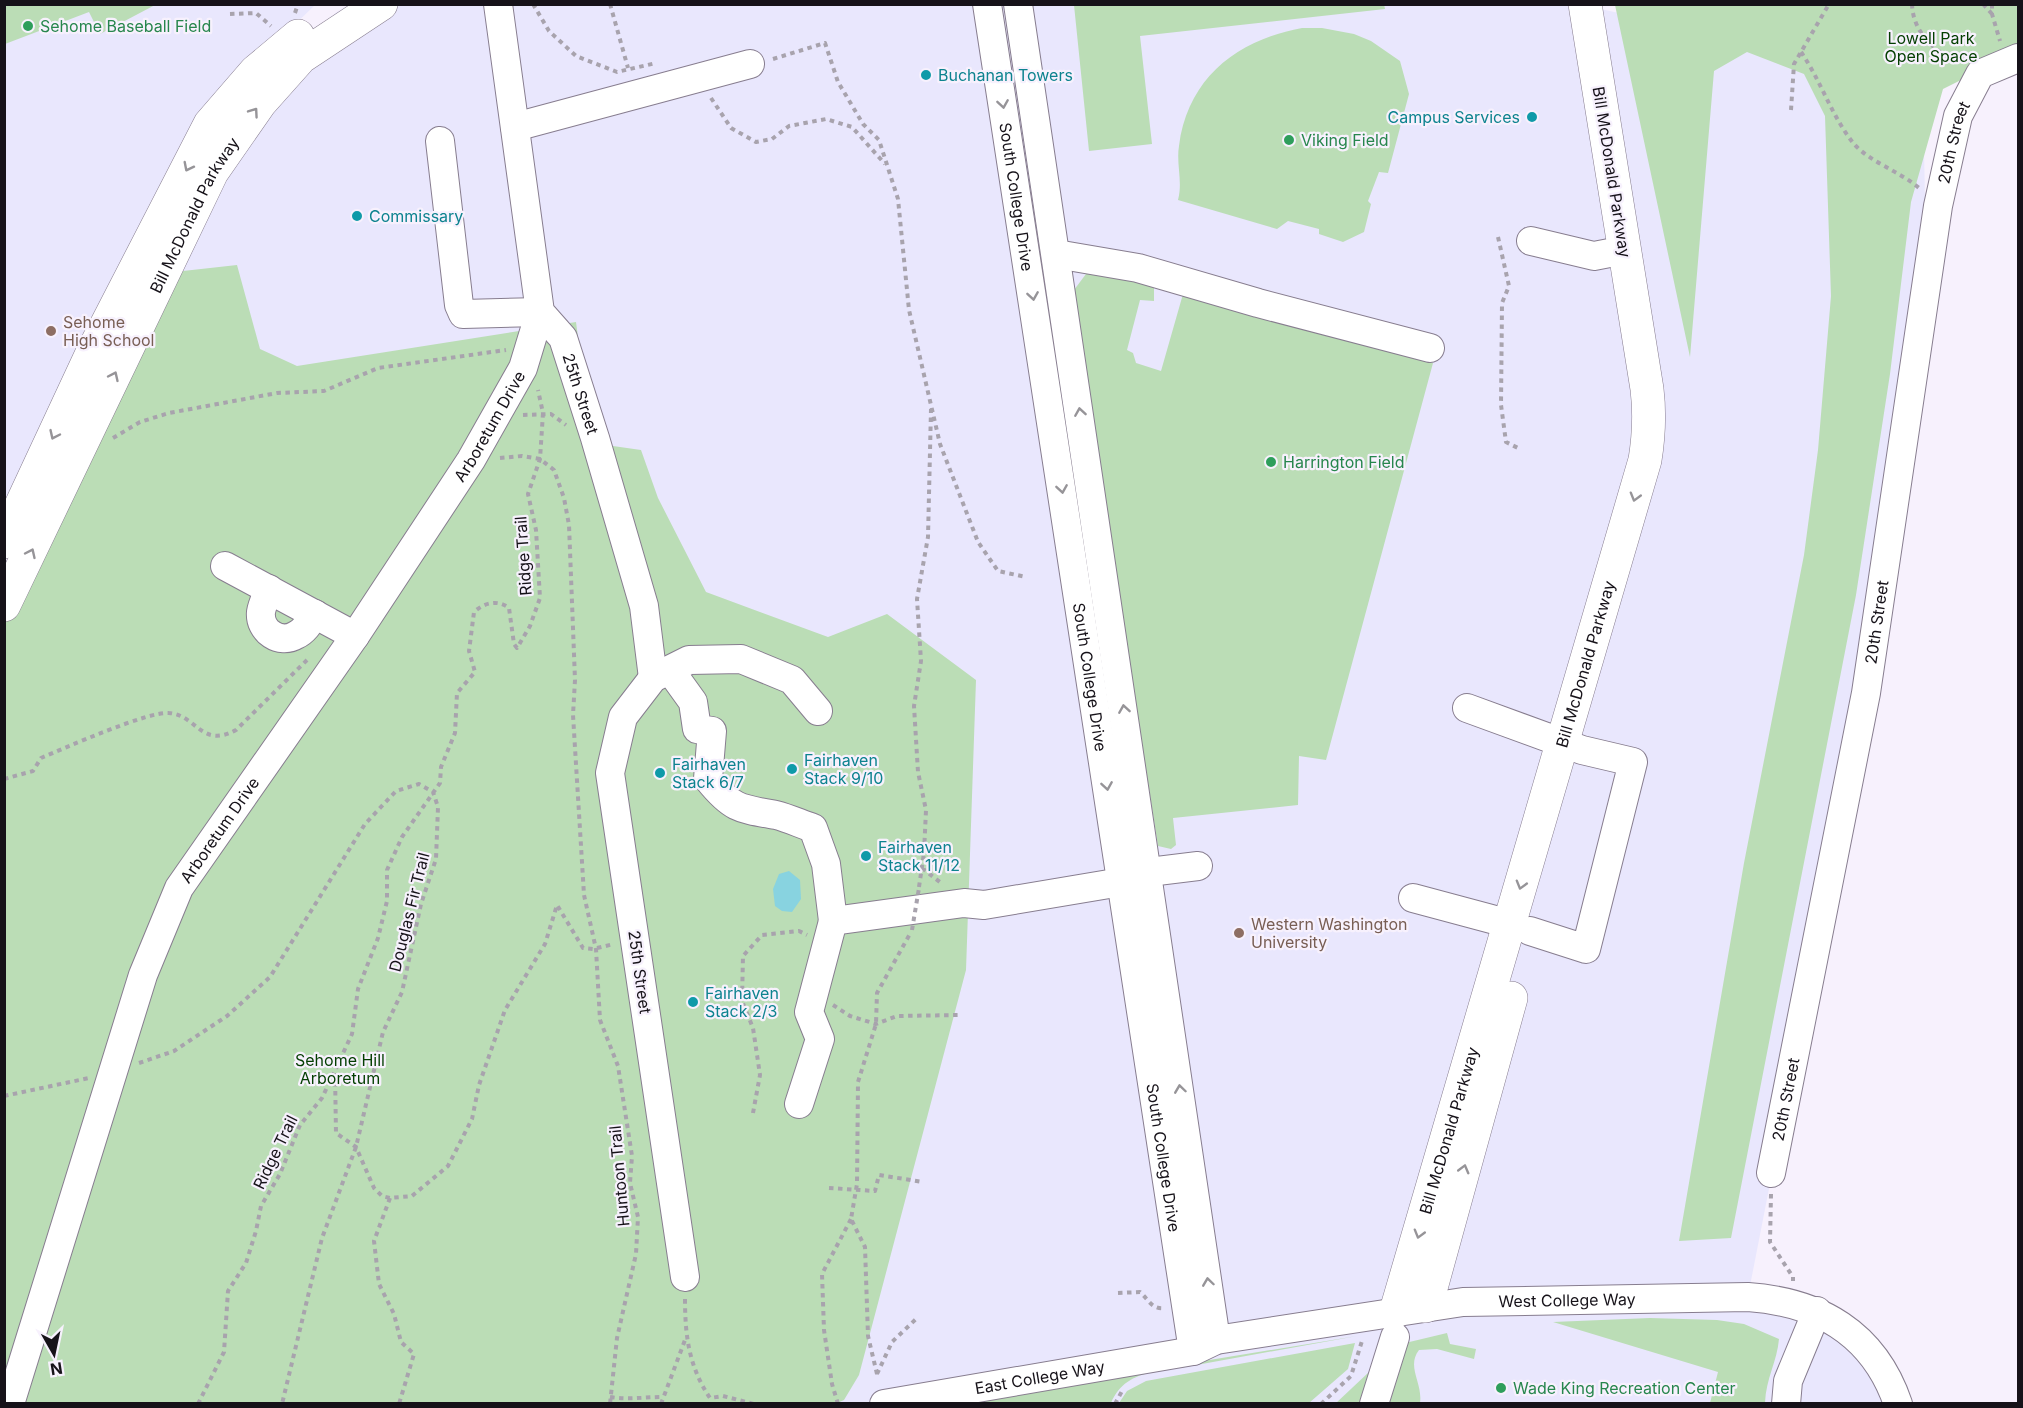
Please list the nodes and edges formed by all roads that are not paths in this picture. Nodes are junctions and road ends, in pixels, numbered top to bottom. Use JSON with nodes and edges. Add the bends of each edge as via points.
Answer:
{"nodes":[{"id":1,"x":341,"y":4,"type":"edge"},
{"id":2,"x":381,"y":4,"type":"edge"},
{"id":3,"x":498,"y":4,"type":"edge"},
{"id":4,"x":987,"y":4,"type":"edge"},
{"id":5,"x":1018,"y":4,"type":"edge"},
{"id":6,"x":1585,"y":4,"type":"edge"},
{"id":7,"x":1605,"y":4,"type":"edge"},
{"id":8,"x":2019,"y":58,"type":"edge"},
{"id":9,"x":750,"y":64,"type":"dead end"},
{"id":10,"x":515,"y":127,"type":"junction"},
{"id":11,"x":440,"y":141,"type":"dead end"},
{"id":12,"x":1531,"y":241,"type":"dead end"},
{"id":13,"x":1625,"y":250,"type":"junction"},
{"id":14,"x":1056,"y":254,"type":"junction"},
{"id":15,"x":540,"y":312,"type":"junction"},
{"id":16,"x":1430,"y":348,"type":"dead end"},
{"id":17,"x":4,"y":542,"type":"edge"},
{"id":18,"x":225,"y":566,"type":"dead end"},
{"id":19,"x":269,"y":589,"type":"junction"},
{"id":20,"x":4,"y":605,"type":"edge"},
{"id":21,"x":315,"y":614,"type":"junction"},
{"id":22,"x":355,"y":636,"type":"junction"},
{"id":23,"x":662,"y":674,"type":"junction"},
{"id":24,"x":1467,"y":708,"type":"dead end"},
{"id":25,"x":818,"y":711,"type":"dead end"},
{"id":26,"x":1572,"y":747,"type":"junction"},
{"id":27,"x":1198,"y":867,"type":"dead end"},
{"id":28,"x":1149,"y":872,"type":"junction"},
{"id":29,"x":1121,"y":882,"type":"junction"},
{"id":30,"x":1413,"y":898,"type":"dead end"},
{"id":31,"x":1520,"y":927,"type":"junction"},
{"id":32,"x":830,"y":932,"type":"junction"},
{"id":33,"x":799,"y":1104,"type":"dead end"},
{"id":34,"x":1771,"y":1173,"type":"road end"},
{"id":35,"x":685,"y":1277,"type":"road end"},
{"id":36,"x":1806,"y":1307,"type":"junction"},
{"id":37,"x":1406,"y":1318,"type":"junction"},
{"id":38,"x":1204,"y":1345,"type":"junction"},
{"id":39,"x":891,"y":1402,"type":"edge"},
{"id":40,"x":10,"y":1404,"type":"edge"},
{"id":41,"x":1374,"y":1404,"type":"edge"},
{"id":42,"x":1786,"y":1404,"type":"edge"},
{"id":43,"x":1898,"y":1404,"type":"edge"}],
"edges":[{"from":1,"to":17,"type":"main road","name":"Bill McDonald Parkway","one_way":true,"via":[[255,72],[210,124],[94,349]]},
{"from":20,"to":2,"type":"main road","name":"Bill McDonald Parkway","one_way":true,"via":[[212,172],[260,103],[301,57]]},
{"from":3,"to":10,"type":"street"},
{"from":4,"to":29,"type":"street","name":"South College Drive","one_way":true},
{"from":5,"to":14,"type":"street","name":"South College Drive"},
{"from":6,"to":13,"type":"main road","name":"Bill McDonald Parkway"},
{"from":7,"to":26,"type":"main road","name":"Bill McDonald Parkway","via":[[1670,416],[1663,477]]},
{"from":8,"to":34,"type":"street","name":"20th Street","via":[[1980,74],[1958,116],[1938,206],[1866,693]]},
{"from":9,"to":10,"type":"street"},
{"from":10,"to":15,"type":"street"},
{"from":11,"to":15,"type":"street","via":[[463,314]]},
{"from":12,"to":13,"type":"street","via":[[1594,256]]},
{"from":13,"to":26,"type":"main road","name":"Bill McDonald Parkway","one_way":true,"via":[[1651,420],[1645,460]]},
{"from":14,"to":16,"type":"street","via":[[1138,268]]},
{"from":28,"to":14,"type":"street","name":"South College Drive","one_way":true},
{"from":15,"to":22,"type":"street","name":"Arboretum Drive","via":[[523,368],[499,411]]},
{"from":15,"to":23,"type":"street","name":"25th Street","via":[[563,338]]},
{"from":18,"to":19,"type":"street"},
{"from":19,"to":21,"type":"street"},
{"from":19,"to":21,"type":"street","via":[[261,613],[264,627],[273,636],[296,636]]},
{"from":21,"to":22,"type":"street"},
{"from":22,"to":40,"type":"street","name":"Arboretum Drive","via":[[179,888],[143,975]]},
{"from":23,"to":25,"type":"street","via":[[689,660],[741,659],[792,680]]},
{"from":23,"to":32,"type":"street","via":[[693,702],[697,729],[712,730],[708,779],[724,798],[751,813],[778,816],[813,828],[826,864]]},
{"from":23,"to":35,"type":"street","name":"25th Street","via":[[622,717],[610,773]]},
{"from":24,"to":26,"type":"street"},
{"from":26,"to":31,"type":"main road","name":"Bill McDonald Parkway"},
{"from":26,"to":31,"type":"street","via":[[1633,762],[1586,949]]},
{"from":27,"to":28,"type":"street"},
{"from":28,"to":29,"type":"street"},
{"from":38,"to":28,"type":"street","name":"South College Drive","one_way":true},
{"from":29,"to":32,"type":"street","via":[[984,905],[964,903]]},
{"from":29,"to":38,"type":"street","name":"South College Drive"},
{"from":30,"to":31,"type":"street"},
{"from":31,"to":37,"type":"main road","name":"Bill McDonald Parkway"},
{"from":32,"to":33,"type":"street","via":[[809,1012],[820,1039]]},
{"from":36,"to":37,"type":"street","name":"West College Way","via":[[1748,1297],[1463,1302]]},
{"from":36,"to":42,"type":"street"},
{"from":36,"to":43,"type":"street","name":"West College Way","via":[[1856,1337],[1886,1374]]},
{"from":37,"to":38,"type":"street","name":"West College Way"},
{"from":37,"to":41,"type":"street"},
{"from":38,"to":39,"type":"street","name":"East College Way"}]}
